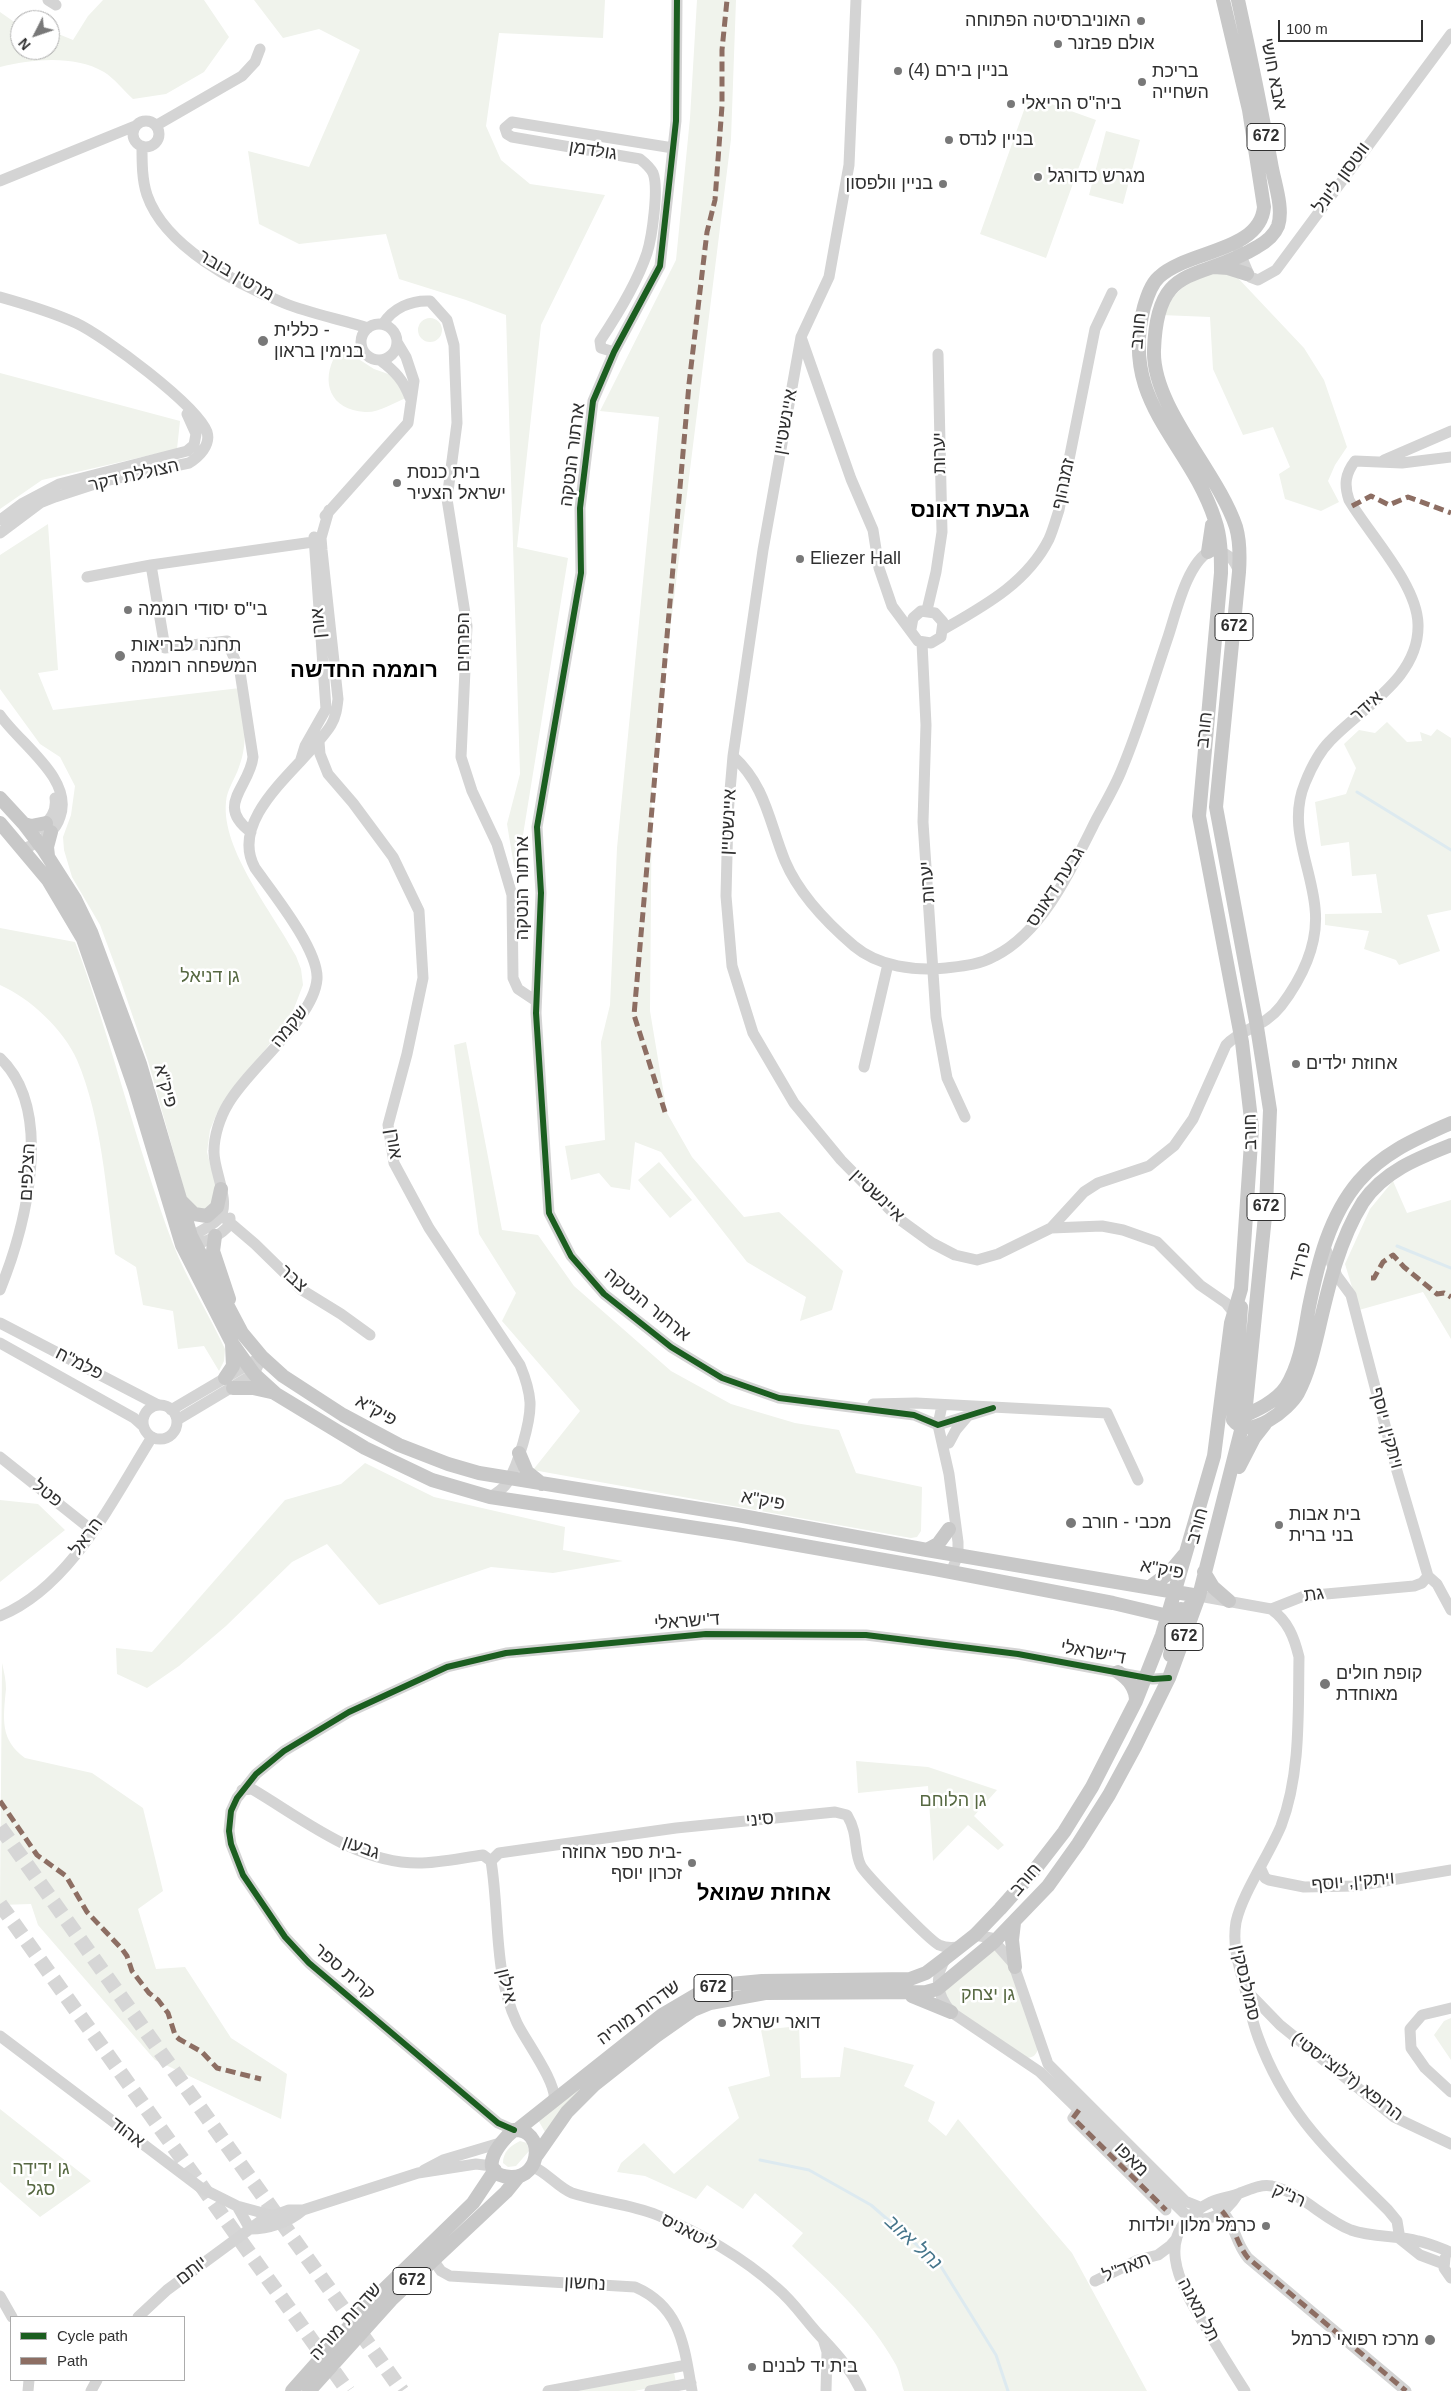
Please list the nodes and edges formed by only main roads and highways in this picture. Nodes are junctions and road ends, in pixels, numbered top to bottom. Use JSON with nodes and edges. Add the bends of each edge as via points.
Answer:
{"nodes":[{"id":1,"x":1223,"y":0,"type":"edge"},
{"id":2,"x":1238,"y":0,"type":"edge"},
{"id":3,"x":1236,"y":243,"type":"joint"},
{"id":4,"x":1241,"y":257,"type":"joint"},
{"id":5,"x":1206,"y":268,"type":"junction"},
{"id":6,"x":1247,"y":274,"type":"road end"},
{"id":7,"x":0,"y":798,"type":"edge"},
{"id":8,"x":0,"y":823,"type":"edge"},
{"id":9,"x":32,"y":834,"type":"junction"},
{"id":10,"x":48,"y":856,"type":"junction"},
{"id":11,"x":1451,"y":1123,"type":"edge"},
{"id":12,"x":1451,"y":1145,"type":"edge"},
{"id":13,"x":220,"y":1189,"type":"road end"},
{"id":14,"x":178,"y":1197,"type":"junction"},
{"id":15,"x":215,"y":1236,"type":"road end"},
{"id":16,"x":189,"y":1242,"type":"junction"},
{"id":17,"x":1241,"y":1289,"type":"junction"},
{"id":18,"x":233,"y":1317,"type":"junction"},
{"id":19,"x":232,"y":1343,"type":"junction"},
{"id":20,"x":1249,"y":1388,"type":"junction"},
{"id":21,"x":276,"y":1394,"type":"junction"},
{"id":22,"x":1279,"y":1395,"type":"junction"},
{"id":23,"x":1270,"y":1420,"type":"junction"},
{"id":24,"x":1240,"y":1421,"type":"junction"},
{"id":25,"x":1218,"y":1429,"type":"junction"},
{"id":26,"x":519,"y":1453,"type":"road end"},
{"id":27,"x":543,"y":1484,"type":"junction"},
{"id":28,"x":1225,"y":1500,"type":"junction"},
{"id":29,"x":949,"y":1529,"type":"road end"},
{"id":30,"x":1191,"y":1541,"type":"junction"},
{"id":31,"x":927,"y":1550,"type":"junction"},
{"id":32,"x":1204,"y":1572,"type":"junction"},
{"id":33,"x":1150,"y":1587,"type":"junction"},
{"id":34,"x":1176,"y":1591,"type":"junction"},
{"id":35,"x":1199,"y":1596,"type":"junction"},
{"id":36,"x":1229,"y":1601,"type":"road end"},
{"id":37,"x":1142,"y":1610,"type":"junction"},
{"id":38,"x":1175,"y":1615,"type":"junction"},
{"id":39,"x":1162,"y":1636,"type":"junction"},
{"id":40,"x":1118,"y":1672,"type":"road end"},
{"id":41,"x":1169,"y":1678,"type":"junction"},
{"id":42,"x":1136,"y":1701,"type":"junction"},
{"id":43,"x":1014,"y":1923,"type":"junction"},
{"id":44,"x":947,"y":1956,"type":"joint"},
{"id":45,"x":1016,"y":1967,"type":"road end"},
{"id":46,"x":937,"y":1989,"type":"joint"},
{"id":47,"x":902,"y":1993,"type":"junction"},
{"id":48,"x":951,"y":2012,"type":"road end"},
{"id":49,"x":516,"y":2130,"type":"junction"},
{"id":50,"x":534,"y":2161,"type":"junction"},
{"id":51,"x":494,"y":2168,"type":"junction"},
{"id":52,"x":519,"y":2176,"type":"junction"},
{"id":53,"x":292,"y":2391,"type":"edge"},
{"id":54,"x":309,"y":2391,"type":"edge"}],
"edges":[{"from":1,"to":3,"type":"main road","name":"אבא חושי","number":"672","via":[[1249,110],[1264,206],[1259,224]]},
{"from":2,"to":4,"type":"main road","name":"אבא חושי","number":"672","via":[[1280,218],[1271,237]]},
{"from":3,"to":17,"type":"main road","name":"חורב","number":"672","via":[[1185,261],[1158,278],[1149,292],[1141,325],[1139,362],[1147,395],[1211,509],[1214,552],[1221,573],[1199,816],[1241,1033],[1252,1128]]},
{"from":4,"to":5,"type":"main road","name":"חורב","number":"672"},
{"from":5,"to":6,"type":"main road","via":[[1220,267]]},
{"from":5,"to":20,"type":"main road","name":"חורב","number":"672","via":[[1179,282],[1164,296],[1157,316],[1154,352],[1157,374],[1166,399],[1226,503],[1236,528],[1240,556],[1216,807],[1270,1110],[1270,1159]]},
{"from":7,"to":9,"type":"main road","name":"פיק\"א"},
{"from":8,"to":16,"type":"main road","name":"פיק\"א","via":[[48,880],[83,939]]},
{"from":9,"to":10,"type":"main road","name":"פיק\"א"},
{"from":9,"to":10,"type":"main road","via":[[31,826],[48,828]]},
{"from":10,"to":14,"type":"main road","name":"פיק\"א","via":[[91,932],[140,1064]]},
{"from":11,"to":22,"type":"main road","name":"פרויד","via":[[1405,1144],[1373,1167],[1339,1210],[1324,1245],[1297,1364]]},
{"from":12,"to":23,"type":"main road","name":"פרויד","via":[[1398,1168],[1364,1201],[1334,1270],[1306,1374],[1297,1395]]},
{"from":13,"to":14,"type":"main road","via":[[216,1206],[207,1216],[194,1214]]},
{"from":14,"to":16,"type":"main road","name":"פיק\"א"},
{"from":15,"to":18,"type":"main road","via":[[213,1251],[224,1278]]},
{"from":16,"to":18,"type":"main road","name":"פיק\"א"},
{"from":16,"to":19,"type":"main road","name":"פיק\"א"},
{"from":17,"to":24,"type":"main road"},
{"from":17,"to":25,"type":"main road","name":"חורב","number":"672","via":[[1234,1312]]},
{"from":18,"to":27,"type":"main road","name":"פיק\"א","via":[[262,1357],[283,1376],[311,1396],[399,1445],[448,1464]]},
{"from":19,"to":21,"type":"main road","name":"פיק\"א","via":[[250,1370]]},
{"from":19,"to":21,"type":"main road","via":[[229,1383]]},
{"from":20,"to":22,"type":"main road","via":[[1265,1398]]},
{"from":20,"to":24,"type":"main road","name":"חורב","number":"672"},
{"from":21,"to":37,"type":"main road","name":"פיק\"א","via":[[365,1448],[432,1480],[490,1497],[736,1534]]},
{"from":22,"to":24,"type":"main road","name":"פרויד"},
{"from":23,"to":24,"type":"main road","name":"פרויד","via":[[1255,1427]]},
{"from":23,"to":28,"type":"main road","via":[[1254,1438]]},
{"from":24,"to":25,"type":"main road","name":"פרויד"},
{"from":24,"to":28,"type":"main road","name":"חורב","number":"672"},
{"from":25,"to":30,"type":"main road","name":"חורב","number":"672"},
{"from":26,"to":27,"type":"main road","via":[[527,1472]]},
{"from":27,"to":31,"type":"main road","name":"פיק\"א"},
{"from":28,"to":32,"type":"main road","name":"חורב","number":"672"},
{"from":29,"to":31,"type":"main road","via":[[938,1544]]},
{"from":30,"to":33,"type":"main road","via":[[1174,1568]]},
{"from":30,"to":34,"type":"main road","name":"חורב","number":"672"},
{"from":31,"to":33,"type":"main road","name":"פיק\"א"},
{"from":32,"to":35,"type":"main road","name":"חורב","number":"672"},
{"from":32,"to":36,"type":"main road","via":[[1213,1587]]},
{"from":33,"to":34,"type":"main road","name":"פיק\"א"},
{"from":34,"to":35,"type":"main road","name":"פיק\"א"},
{"from":34,"to":38,"type":"main road","name":"חורב","number":"672"},
{"from":35,"to":38,"type":"main road","name":"פיק\"א","via":[[1189,1608]]},
{"from":35,"to":41,"type":"main road","name":"חורב","number":"672"},
{"from":37,"to":38,"type":"main road","name":"פיק\"א"},
{"from":37,"to":39,"type":"main road","via":[[1152,1618]]},
{"from":38,"to":39,"type":"main road","name":"חורב","number":"672"},
{"from":38,"to":41,"type":"main road"},
{"from":39,"to":42,"type":"main road","name":"חורב","number":"672"},
{"from":40,"to":42,"type":"main road","via":[[1131,1683]]},
{"from":41,"to":43,"type":"main road","name":"חורב","number":"672","via":[[1127,1763],[1078,1844],[1048,1886]]},
{"from":42,"to":44,"type":"main road","name":"חורב","number":"672","via":[[1101,1770],[1064,1832],[1033,1872],[975,1935]]},
{"from":43,"to":45,"type":"main road","via":[[1012,1935]]},
{"from":43,"to":46,"type":"main road","name":"חורב","number":"672"},
{"from":44,"to":49,"type":"main road","name":"שדרות מוריה","number":"672","via":[[926,1973],[910,1979],[762,1981],[730,1984],[701,1992],[662,2015]]},
{"from":46,"to":47,"type":"main road","name":"שדרות מוריה","number":"672"},
{"from":47,"to":48,"type":"main road"},
{"from":47,"to":50,"type":"main road","name":"שדרות מוריה","number":"672","via":[[752,1994],[693,2010],[594,2085],[567,2112]]},
{"from":49,"to":50,"type":"main road","via":[[532,2140]]},
{"from":49,"to":51,"type":"main road","number":"672","via":[[500,2143],[493,2155]]},
{"from":50,"to":52,"type":"main road","number":"672"},
{"from":51,"to":52,"type":"main road","via":[[507,2176]]},
{"from":51,"to":53,"type":"main road","name":"שדרות מוריה","number":"672","via":[[474,2203],[372,2301]]},
{"from":52,"to":54,"type":"main road","name":"שדרות מוריה","number":"672","via":[[391,2300]]}]}
